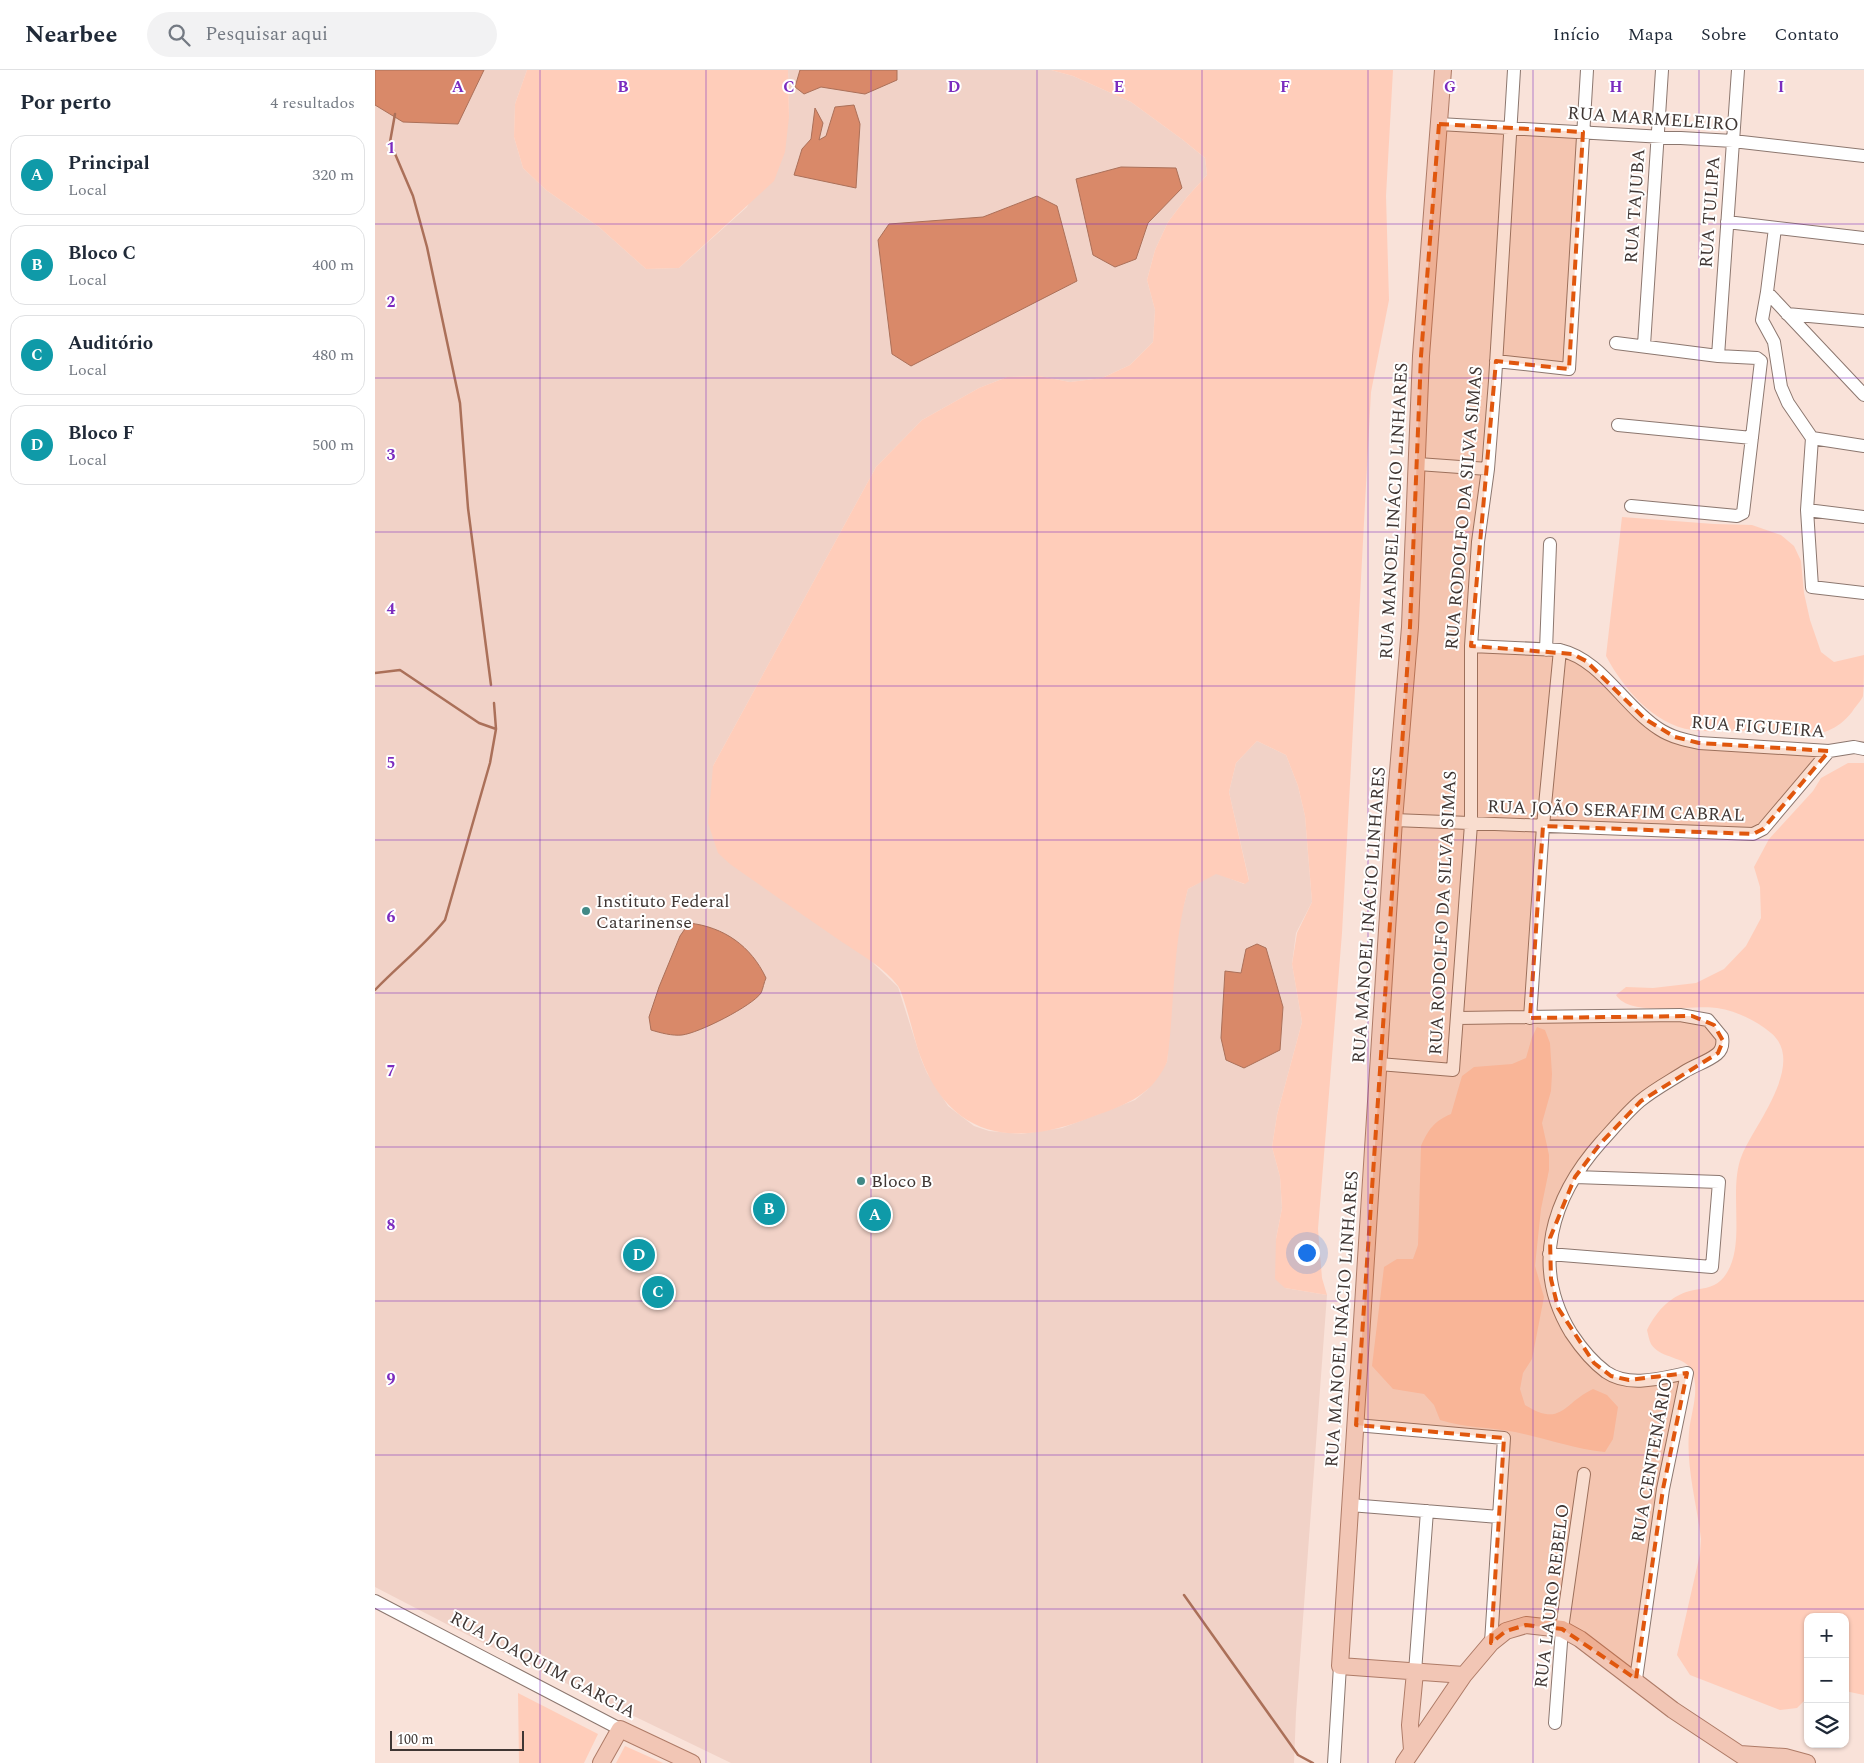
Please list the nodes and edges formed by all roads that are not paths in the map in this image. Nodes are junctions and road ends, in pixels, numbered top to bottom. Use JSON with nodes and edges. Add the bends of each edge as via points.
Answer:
{"nodes":[{"id":1,"x":1443,"y":70,"type":"edge"},
{"id":2,"x":1514,"y":70,"type":"edge"},
{"id":3,"x":1587,"y":70,"type":"edge"},
{"id":4,"x":1662,"y":70,"type":"edge"},
{"id":5,"x":1738,"y":70,"type":"edge"},
{"id":6,"x":1439,"y":124,"type":"junction"},
{"id":7,"x":1510,"y":128,"type":"junction"},
{"id":8,"x":1583,"y":132,"type":"junction"},
{"id":9,"x":1657,"y":137,"type":"junction"},
{"id":10,"x":1733,"y":141,"type":"junction"},
{"id":11,"x":1864,"y":156,"type":"edge"},
{"id":12,"x":1727,"y":222,"type":"junction"},
{"id":13,"x":1775,"y":228,"type":"junction"},
{"id":14,"x":1864,"y":238,"type":"edge"},
{"id":15,"x":1767,"y":292,"type":"junction"},
{"id":16,"x":1787,"y":314,"type":"junction"},
{"id":17,"x":1864,"y":321,"type":"edge"},
{"id":18,"x":1616,"y":343,"type":"dead end"},
{"id":19,"x":1644,"y":345,"type":"junction"},
{"id":20,"x":1718,"y":356,"type":"junction"},
{"id":21,"x":1497,"y":361,"type":"junction"},
{"id":22,"x":1864,"y":395,"type":"edge"},
{"id":23,"x":1618,"y":425,"type":"dead end"},
{"id":24,"x":1751,"y":438,"type":"junction"},
{"id":25,"x":1812,"y":438,"type":"junction"},
{"id":26,"x":1864,"y":446,"type":"edge"},
{"id":27,"x":1417,"y":464,"type":"junction"},
{"id":28,"x":1488,"y":469,"type":"junction"},
{"id":29,"x":1631,"y":506,"type":"dead end"},
{"id":30,"x":1807,"y":510,"type":"junction"},
{"id":31,"x":1864,"y":516,"type":"edge"},
{"id":32,"x":1550,"y":544,"type":"dead end"},
{"id":33,"x":1864,"y":593,"type":"edge"},
{"id":34,"x":1471,"y":646,"type":"junction"},
{"id":35,"x":1546,"y":650,"type":"junction"},
{"id":36,"x":1560,"y":650,"type":"junction"},
{"id":37,"x":1864,"y":738,"type":"edge"},
{"id":38,"x":1859,"y":748,"type":"edge"},
{"id":39,"x":1829,"y":750,"type":"junction"},
{"id":40,"x":1395,"y":820,"type":"junction"},
{"id":41,"x":1471,"y":824,"type":"junction"},
{"id":42,"x":1543,"y":826,"type":"junction"},
{"id":43,"x":1457,"y":1018,"type":"junction"},
{"id":44,"x":1530,"y":1018,"type":"junction"},
{"id":45,"x":1379,"y":1064,"type":"junction"},
{"id":46,"x":1575,"y":1177,"type":"junction"},
{"id":47,"x":1549,"y":1254,"type":"junction"},
{"id":48,"x":1355,"y":1425,"type":"junction"},
{"id":49,"x":1584,"y":1474,"type":"dead end"},
{"id":50,"x":1350,"y":1505,"type":"junction"},
{"id":51,"x":1427,"y":1511,"type":"junction"},
{"id":52,"x":1499,"y":1517,"type":"junction"},
{"id":53,"x":375,"y":1601,"type":"edge"},
{"id":54,"x":1562,"y":1629,"type":"junction"},
{"id":55,"x":1491,"y":1642,"type":"junction"},
{"id":56,"x":1340,"y":1666,"type":"junction"},
{"id":57,"x":1415,"y":1672,"type":"junction"},
{"id":58,"x":1464,"y":1675,"type":"junction"},
{"id":59,"x":1636,"y":1679,"type":"junction"},
{"id":60,"x":1555,"y":1723,"type":"dead end"},
{"id":61,"x":620,"y":1729,"type":"junction"},
{"id":62,"x":1408,"y":1756,"type":"edge"},
{"id":63,"x":1746,"y":1758,"type":"edge"},
{"id":64,"x":1800,"y":1762,"type":"edge"},
{"id":65,"x":601,"y":1763,"type":"edge"},
{"id":66,"x":692,"y":1763,"type":"edge"},
{"id":67,"x":1334,"y":1763,"type":"edge"}],
"edges":[{"from":1,"to":6,"type":"main road","name":"RUA MANOEL INÁCIO LINHARES"},
{"from":2,"to":7,"type":"street","name":"RUA RODOLFO DA SILVA SIMAS"},
{"from":3,"to":8,"type":"street"},
{"from":4,"to":9,"type":"street","name":"RUA TAJUBA"},
{"from":5,"to":10,"type":"street","name":"RUA TULIPA"},
{"from":6,"to":7,"type":"street","name":"RUA MARMELEIRO"},
{"from":6,"to":27,"type":"main road","name":"RUA MANOEL INÁCIO LINHARES","via":[[1421,356]]},
{"from":7,"to":8,"type":"street","name":"RUA MARMELEIRO"},
{"from":7,"to":21,"type":"street","name":"RUA RODOLFO DA SILVA SIMAS"},
{"from":8,"to":9,"type":"street","name":"RUA MARMELEIRO"},
{"from":8,"to":21,"type":"street","via":[[1569,369]]},
{"from":9,"to":10,"type":"street","name":"RUA MARMELEIRO"},
{"from":9,"to":19,"type":"street","name":"RUA TAJUBA"},
{"from":10,"to":11,"type":"street","name":"RUA MARMELEIRO"},
{"from":10,"to":12,"type":"street","name":"RUA TULIPA"},
{"from":12,"to":13,"type":"street"},
{"from":12,"to":20,"type":"street","name":"RUA TULIPA"},
{"from":13,"to":14,"type":"street"},
{"from":13,"to":15,"type":"street"},
{"from":15,"to":16,"type":"street"},
{"from":15,"to":25,"type":"street","via":[[1762,320],[1775,342],[1781,387]]},
{"from":16,"to":17,"type":"street"},
{"from":16,"to":22,"type":"street"},
{"from":18,"to":19,"type":"street"},
{"from":19,"to":20,"type":"street"},
{"from":20,"to":24,"type":"street","via":[[1761,360]]},
{"from":21,"to":28,"type":"street","name":"RUA RODOLFO DA SILVA SIMAS"},
{"from":23,"to":24,"type":"street"},
{"from":24,"to":29,"type":"street","via":[[1743,513],[1740,515]]},
{"from":25,"to":26,"type":"street"},
{"from":25,"to":30,"type":"street"},
{"from":27,"to":28,"type":"street"},
{"from":27,"to":40,"type":"main road","name":"RUA MANOEL INÁCIO LINHARES","via":[[1410,627]]},
{"from":28,"to":34,"type":"street","name":"RUA RODOLFO DA SILVA SIMAS","via":[[1478,542]]},
{"from":30,"to":31,"type":"street"},
{"from":30,"to":33,"type":"street","via":[[1812,587]]},
{"from":32,"to":35,"type":"street"},
{"from":34,"to":35,"type":"street","name":"RUA FIGUEIRA"},
{"from":34,"to":41,"type":"street","name":"RUA RODOLFO DA SILVA SIMAS"},
{"from":35,"to":36,"type":"street","name":"RUA FIGUEIRA"},
{"from":36,"to":39,"type":"street","name":"RUA FIGUEIRA","via":[[1586,661],[1645,719],[1668,735],[1699,743]]},
{"from":36,"to":42,"type":"street"},
{"from":37,"to":38,"type":"street"},
{"from":38,"to":39,"type":"street","name":"RUA FIGUEIRA"},
{"from":39,"to":42,"type":"street","name":"RUA JOÃO SERAFIM CABRAL","via":[[1763,828],[1753,834]]},
{"from":40,"to":41,"type":"street","name":"RUA JOÃO SERAFIM CABRAL"},
{"from":40,"to":45,"type":"main road","name":"RUA MANOEL INÁCIO LINHARES"},
{"from":41,"to":42,"type":"street","name":"RUA JOÃO SERAFIM CABRAL"},
{"from":41,"to":43,"type":"street","name":"RUA RODOLFO DA SILVA SIMAS"},
{"from":42,"to":44,"type":"street"},
{"from":43,"to":44,"type":"street"},
{"from":43,"to":45,"type":"street","name":"RUA RODOLFO DA SILVA SIMAS","via":[[1453,1070]]},
{"from":44,"to":46,"type":"street","name":"RUA CENTENÁRIO","via":[[1692,1016],[1707,1020],[1721,1033],[1723,1041],[1718,1053],[1641,1101],[1600,1144]]},
{"from":45,"to":48,"type":"main road","name":"RUA MANOEL INÁCIO LINHARES"},
{"from":46,"to":47,"type":"street","name":"RUA CENTENÁRIO","via":[[1554,1222]]},
{"from":46,"to":47,"type":"street","via":[[1719,1182],[1711,1267]]},
{"from":47,"to":59,"type":"street","name":"RUA CENTENÁRIO","via":[[1551,1279],[1563,1318],[1594,1363],[1611,1376],[1629,1380],[1687,1373],[1663,1489]]},
{"from":48,"to":50,"type":"main road","name":"RUA MANOEL INÁCIO LINHARES"},
{"from":48,"to":52,"type":"street","via":[[1504,1438]]},
{"from":49,"to":54,"type":"street","name":"RUA LAURO REBELO"},
{"from":50,"to":51,"type":"street"},
{"from":50,"to":56,"type":"main road","name":"RUA MANOEL INÁCIO LINHARES"},
{"from":51,"to":52,"type":"street"},
{"from":51,"to":57,"type":"street"},
{"from":52,"to":55,"type":"street"},
{"from":53,"to":61,"type":"street","name":"RUA JOAQUIM GARCIA"},
{"from":54,"to":55,"type":"main road","via":[[1526,1625],[1506,1631]]},
{"from":54,"to":59,"type":"main road"},
{"from":54,"to":60,"type":"street","name":"RUA LAURO REBELO"},
{"from":55,"to":58,"type":"main road"},
{"from":56,"to":57,"type":"main road"},
{"from":56,"to":67,"type":"street","name":"RUA MANOEL INÁCIO LINHARES"},
{"from":57,"to":58,"type":"main road"},
{"from":57,"to":62,"type":"main road"},
{"from":58,"to":62,"type":"main road"},
{"from":59,"to":63,"type":"main road","via":[[1673,1710]]},
{"from":61,"to":65,"type":"main road"},
{"from":61,"to":66,"type":"main road","name":"RUA JOAQUIM GARCIA"},
{"from":63,"to":64,"type":"main road","via":[[1751,1753]]}]}
